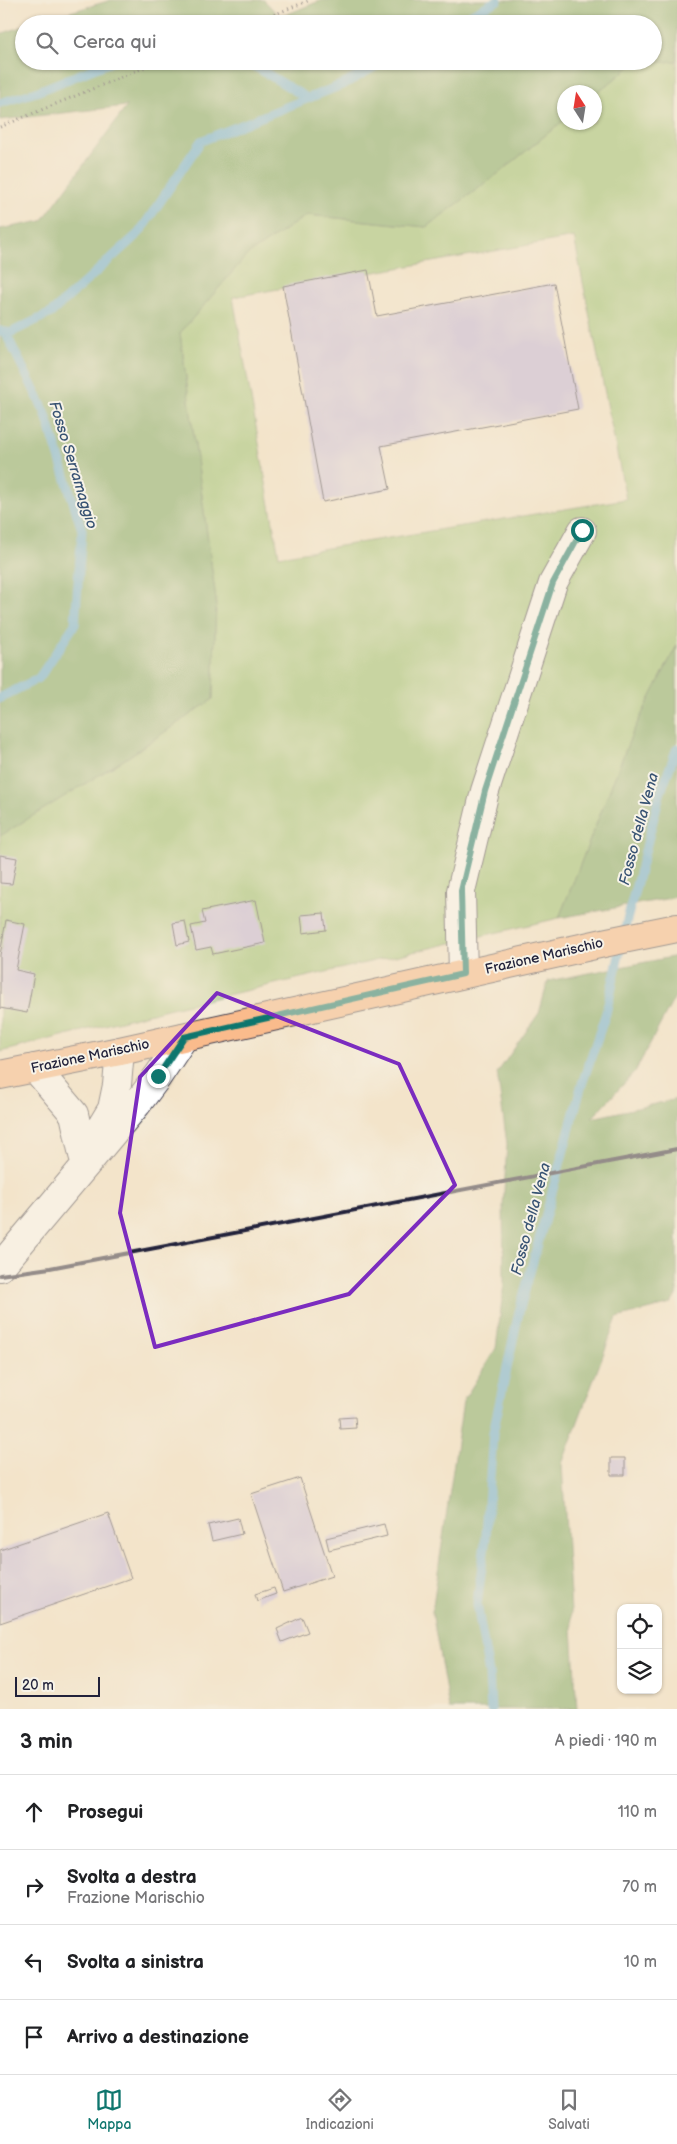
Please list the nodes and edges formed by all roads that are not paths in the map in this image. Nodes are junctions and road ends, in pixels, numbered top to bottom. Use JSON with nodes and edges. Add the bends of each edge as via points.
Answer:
{"nodes":[{"id":1,"x":582,"y":530,"type":"dead end"},
{"id":2,"x":677,"y":928,"type":"edge"},
{"id":3,"x":463,"y":974,"type":"junction"},
{"id":4,"x":184,"y":1037,"type":"junction"},
{"id":5,"x":120,"y":1051,"type":"junction"},
{"id":6,"x":35,"y":1068,"type":"junction"},
{"id":7,"x":0,"y":1074,"type":"edge"},
{"id":8,"x":81,"y":1164,"type":"junction"},
{"id":9,"x":0,"y":1266,"type":"edge"}],
"edges":[{"from":1,"to":3,"type":"street","via":[[553,583],[485,791],[461,891]]},
{"from":2,"to":3,"type":"main road","name":"Frazione Marischio"},
{"from":3,"to":4,"type":"main road","name":"Frazione Marischio"},
{"from":4,"to":5,"type":"main road","name":"Frazione Marischio"},
{"from":4,"to":8,"type":"street","via":[[137,1104]]},
{"from":5,"to":6,"type":"main road","name":"Frazione Marischio"},
{"from":5,"to":8,"type":"street","via":[[112,1109]]},
{"from":6,"to":7,"type":"main road","name":"Frazione Marischio"},
{"from":6,"to":8,"type":"street","via":[[74,1114]]},
{"from":8,"to":9,"type":"street"}]}
